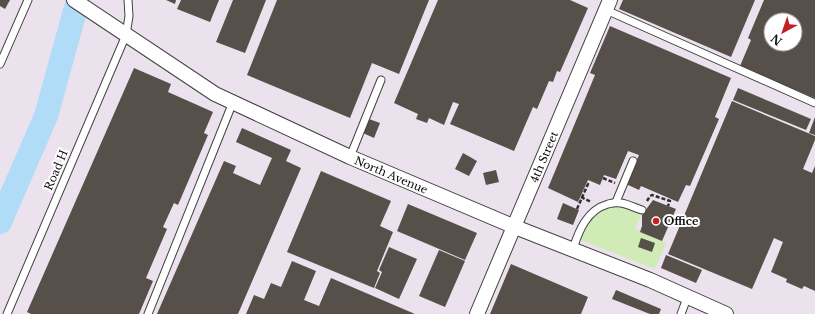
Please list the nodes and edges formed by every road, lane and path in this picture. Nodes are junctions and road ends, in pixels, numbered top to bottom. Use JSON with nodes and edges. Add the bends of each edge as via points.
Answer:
{"nodes":[{"id":1,"x":28,"y":0,"type":"edge"},
{"id":2,"x":74,"y":0,"type":"edge"},
{"id":3,"x":128,"y":0,"type":"edge"},
{"id":4,"x":608,"y":5,"type":"edge"},
{"id":5,"x":126,"y":35,"type":"junction"},
{"id":6,"x":0,"y":64,"type":"edge"},
{"id":7,"x":381,"y":80,"type":"dead end"},
{"id":8,"x":233,"y":102,"type":"junction"},
{"id":9,"x":815,"y":103,"type":"edge"},
{"id":10,"x":350,"y":157,"type":"junction"},
{"id":11,"x":633,"y":161,"type":"dead end"},
{"id":12,"x":586,"y":184,"type":"dead end"},
{"id":13,"x":616,"y":202,"type":"junction"},
{"id":14,"x":668,"y":206,"type":"dead end"},
{"id":15,"x":577,"y":209,"type":"dead end"},
{"id":16,"x":642,"y":210,"type":"joint"},
{"id":17,"x":515,"y":227,"type":"junction"},
{"id":18,"x":573,"y":249,"type":"junction"},
{"id":19,"x":687,"y":298,"type":"junction"},
{"id":20,"x":7,"y":314,"type":"edge"},
{"id":21,"x":148,"y":314,"type":"edge"},
{"id":22,"x":477,"y":314,"type":"edge"},
{"id":23,"x":681,"y":314,"type":"edge"},
{"id":24,"x":726,"y":314,"type":"edge"}],
"edges":[{"from":1,"to":6,"type":"lane"},
{"from":2,"to":5,"type":"street","name":"North Avenue"},
{"from":3,"to":5,"type":"lane","name":"Road H"},
{"from":4,"to":9,"type":"lane"},
{"from":4,"to":17,"type":"street","name":"4th Street"},
{"from":5,"to":8,"type":"street","name":"North Avenue","via":[[215,94]]},
{"from":5,"to":20,"type":"lane","name":"Road H"},
{"from":7,"to":10,"type":"lane"},
{"from":8,"to":10,"type":"street","name":"North Avenue"},
{"from":8,"to":21,"type":"lane"},
{"from":10,"to":17,"type":"street","name":"North Avenue"},
{"from":11,"to":13,"type":"lane"},
{"from":12,"to":15,"type":"path"},
{"from":13,"to":16,"type":"lane"},
{"from":13,"to":18,"type":"lane","via":[[601,206],[585,220]]},
{"from":14,"to":16,"type":"path","via":[[670,201],[652,195]]},
{"from":17,"to":18,"type":"street","name":"North Avenue"},
{"from":17,"to":22,"type":"street","name":"4th Street"},
{"from":18,"to":19,"type":"street","name":"North Avenue"},
{"from":19,"to":23,"type":"lane"},
{"from":19,"to":24,"type":"street","name":"North Avenue"}]}
